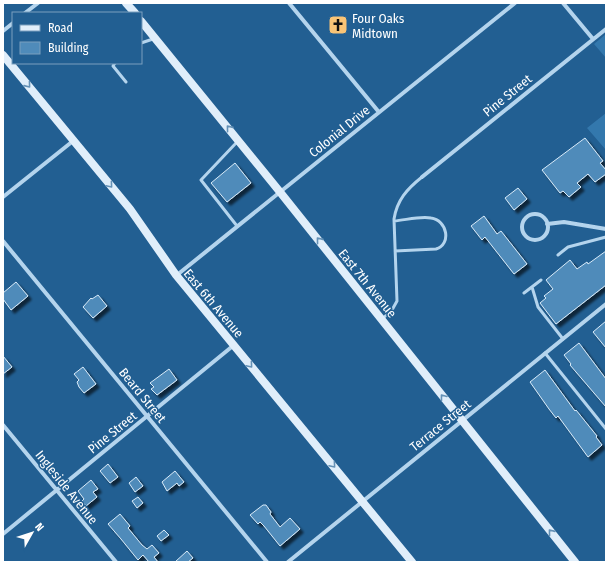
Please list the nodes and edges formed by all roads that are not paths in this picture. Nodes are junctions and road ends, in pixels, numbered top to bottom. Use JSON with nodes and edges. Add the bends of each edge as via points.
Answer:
{"nodes":[{"id":1,"x":38,"y":3,"type":"edge"},
{"id":2,"x":126,"y":3,"type":"edge"},
{"id":3,"x":289,"y":3,"type":"edge"},
{"id":4,"x":515,"y":3,"type":"edge"},
{"id":5,"x":563,"y":3,"type":"edge"},
{"id":6,"x":26,"y":12,"type":"edge"},
{"id":7,"x":134,"y":12,"type":"edge"},
{"id":8,"x":142,"y":22,"type":"edge"},
{"id":9,"x":12,"y":24,"type":"edge"},
{"id":10,"x":606,"y":29,"type":"edge"},
{"id":11,"x":3,"y":31,"type":"edge"},
{"id":12,"x":155,"y":38,"type":"junction"},
{"id":13,"x":593,"y":40,"type":"junction"},
{"id":14,"x":142,"y":43,"type":"edge"},
{"id":15,"x":3,"y":55,"type":"edge"},
{"id":16,"x":114,"y":64,"type":"edge"},
{"id":17,"x":126,"y":82,"type":"dead end"},
{"id":18,"x":378,"y":111,"type":"junction"},
{"id":19,"x":73,"y":141,"type":"junction"},
{"id":20,"x":239,"y":141,"type":"junction"},
{"id":21,"x":422,"y":177,"type":"joint"},
{"id":22,"x":280,"y":192,"type":"junction"},
{"id":23,"x":3,"y":197,"type":"edge"},
{"id":24,"x":394,"y":221,"type":"junction"},
{"id":25,"x":547,"y":224,"type":"junction"},
{"id":26,"x":237,"y":226,"type":"junction"},
{"id":27,"x":606,"y":229,"type":"edge"},
{"id":28,"x":606,"y":237,"type":"edge"},
{"id":29,"x":3,"y":241,"type":"edge"},
{"id":30,"x":395,"y":251,"type":"junction"},
{"id":31,"x":558,"y":255,"type":"dead end"},
{"id":32,"x":176,"y":275,"type":"junction"},
{"id":33,"x":541,"y":280,"type":"dead end"},
{"id":34,"x":532,"y":287,"type":"junction"},
{"id":35,"x":524,"y":293,"type":"dead end"},
{"id":36,"x":606,"y":304,"type":"edge"},
{"id":37,"x":382,"y":319,"type":"junction"},
{"id":38,"x":563,"y":339,"type":"junction"},
{"id":39,"x":234,"y":345,"type":"junction"},
{"id":40,"x":545,"y":354,"type":"junction"},
{"id":41,"x":147,"y":416,"type":"junction"},
{"id":42,"x":462,"y":420,"type":"junction"},
{"id":43,"x":3,"y":425,"type":"edge"},
{"id":44,"x":606,"y":429,"type":"edge"},
{"id":45,"x":57,"y":490,"type":"junction"},
{"id":46,"x":363,"y":501,"type":"junction"},
{"id":47,"x":3,"y":534,"type":"edge"},
{"id":48,"x":116,"y":562,"type":"edge"},
{"id":49,"x":267,"y":562,"type":"edge"},
{"id":50,"x":288,"y":562,"type":"edge"},
{"id":51,"x":412,"y":562,"type":"edge"},
{"id":52,"x":575,"y":562,"type":"edge"}],
"edges":[{"from":1,"to":6,"type":"street"},
{"from":2,"to":7,"type":"street"},
{"from":3,"to":18,"type":"street"},
{"from":4,"to":18,"type":"street","name":"Colonial Drive"},
{"from":5,"to":13,"type":"street"},
{"from":8,"to":12,"type":"street","name":"East 7th Avenue"},
{"from":9,"to":11,"type":"street"},
{"from":10,"to":13,"type":"street","name":"Pine Street"},
{"from":12,"to":14,"type":"lane"},
{"from":20,"to":12,"type":"street","name":"East 7th Avenue","one_way":true},
{"from":13,"to":21,"type":"street","name":"Pine Street"},
{"from":15,"to":19,"type":"street","name":"East 6th Avenue","one_way":true},
{"from":16,"to":17,"type":"lane","via":[[113,66]]},
{"from":18,"to":22,"type":"street","name":"Colonial Drive"},
{"from":19,"to":23,"type":"street"},
{"from":19,"to":32,"type":"street","name":"East 6th Avenue","one_way":true,"via":[[130,209]]},
{"from":20,"to":22,"type":"street","name":"East 7th Avenue"},
{"from":20,"to":26,"type":"lane","via":[[201,180]]},
{"from":21,"to":24,"type":"lane","via":[[402,195]]},
{"from":22,"to":26,"type":"street","name":"Colonial Drive"},
{"from":37,"to":22,"type":"street","name":"East 7th Avenue","one_way":true},
{"from":24,"to":30,"type":"lane"},
{"from":24,"to":30,"type":"lane","via":[[431,218],[443,225],[446,235],[446,242],[441,248]]},
{"from":25,"to":25,"type":"street","via":[[540,216],[531,216],[524,222],[523,230],[530,239],[538,240],[546,234]]},
{"from":25,"to":27,"type":"street","via":[[564,222]]},
{"from":26,"to":32,"type":"street","name":"Colonial Drive"},
{"from":28,"to":31,"type":"lane","via":[[568,247]]},
{"from":29,"to":41,"type":"street","name":"Beard Street"},
{"from":30,"to":37,"type":"lane","via":[[397,301]]},
{"from":32,"to":39,"type":"street","name":"East 6th Avenue"},
{"from":33,"to":34,"type":"lane"},
{"from":34,"to":35,"type":"lane"},
{"from":34,"to":38,"type":"lane","via":[[538,306]]},
{"from":36,"to":38,"type":"street","name":"Terrace Street"},
{"from":42,"to":37,"type":"street","name":"East 7th Avenue","one_way":true},
{"from":38,"to":40,"type":"street","name":"Terrace Street"},
{"from":39,"to":41,"type":"street","name":"Pine Street"},
{"from":39,"to":46,"type":"street","name":"East 6th Avenue","one_way":true},
{"from":40,"to":42,"type":"street","name":"Terrace Street"},
{"from":40,"to":44,"type":"lane"},
{"from":41,"to":45,"type":"street","name":"Pine Street"},
{"from":41,"to":49,"type":"street","name":"Beard Street"},
{"from":42,"to":46,"type":"street","name":"Terrace Street"},
{"from":52,"to":42,"type":"street","name":"East 7th Avenue","one_way":true},
{"from":43,"to":45,"type":"street","name":"Ingleside Avenue"},
{"from":45,"to":47,"type":"street","name":"Pine Street"},
{"from":45,"to":48,"type":"street","name":"Ingleside Avenue"},
{"from":46,"to":50,"type":"street","name":"Terrace Street"},
{"from":46,"to":51,"type":"street","name":"East 6th Avenue"}]}
